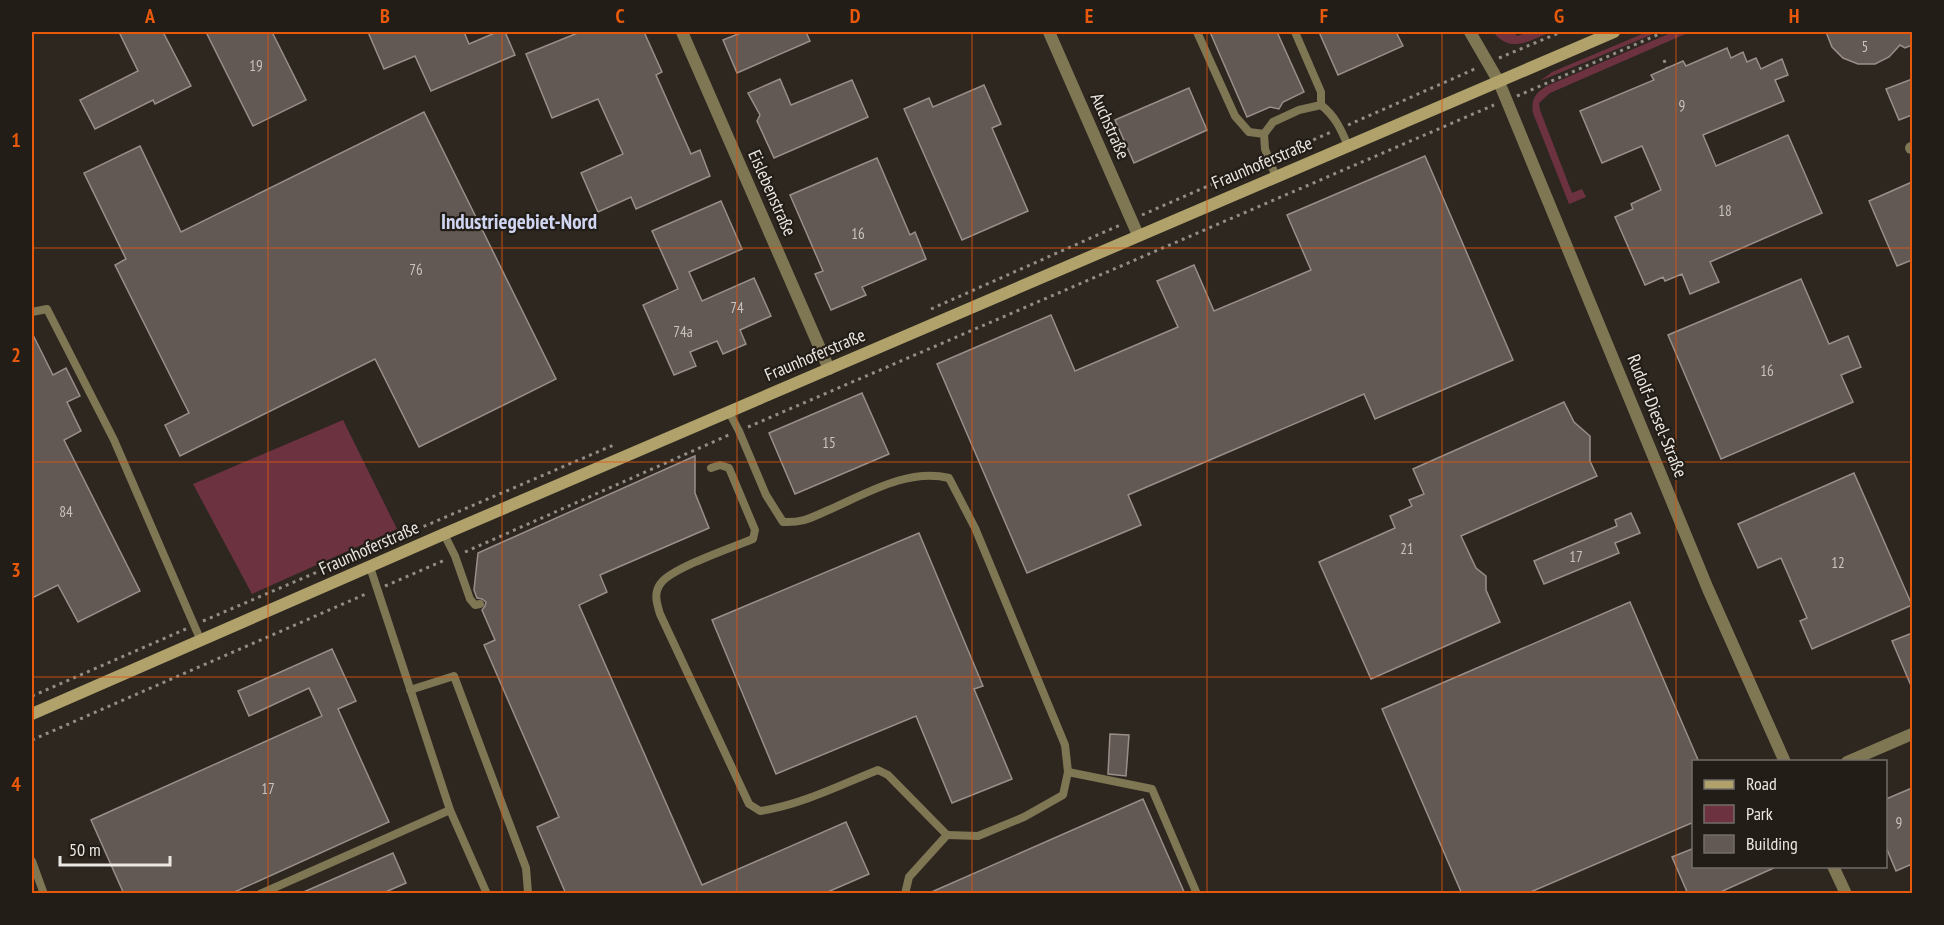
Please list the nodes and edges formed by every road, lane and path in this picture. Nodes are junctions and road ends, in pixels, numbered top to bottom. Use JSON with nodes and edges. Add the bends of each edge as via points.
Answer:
{"nodes":[{"id":1,"x":682,"y":32,"type":"edge"},
{"id":2,"x":1049,"y":32,"type":"edge"},
{"id":3,"x":1197,"y":32,"type":"edge"},
{"id":4,"x":1295,"y":32,"type":"edge"},
{"id":5,"x":1470,"y":32,"type":"edge"},
{"id":6,"x":1561,"y":32,"type":"edge"},
{"id":7,"x":1614,"y":32,"type":"edge"},
{"id":8,"x":1664,"y":32,"type":"edge"},
{"id":9,"x":1664,"y":60,"type":"dead end"},
{"id":10,"x":1490,"y":63,"type":"junction"},
{"id":11,"x":1667,"y":68,"type":"dead end"},
{"id":12,"x":1499,"y":82,"type":"junction"},
{"id":13,"x":1506,"y":100,"type":"junction"},
{"id":14,"x":1321,"y":105,"type":"junction"},
{"id":15,"x":1341,"y":128,"type":"junction"},
{"id":16,"x":1264,"y":135,"type":"junction"},
{"id":17,"x":1348,"y":146,"type":"junction"},
{"id":18,"x":1270,"y":159,"type":"junction"},
{"id":19,"x":1276,"y":177,"type":"junction"},
{"id":20,"x":1131,"y":220,"type":"junction"},
{"id":21,"x":1138,"y":235,"type":"junction"},
{"id":22,"x":930,"y":310,"type":"dead end"},
{"id":23,"x":32,"y":312,"type":"edge"},
{"id":24,"x":829,"y":369,"type":"junction"},
{"id":25,"x":729,"y":412,"type":"junction"},
{"id":26,"x":739,"y":431,"type":"junction"},
{"id":27,"x":621,"y":442,"type":"dead end"},
{"id":28,"x":711,"y":468,"type":"dead end"},
{"id":29,"x":444,"y":534,"type":"junction"},
{"id":30,"x":455,"y":556,"type":"junction"},
{"id":31,"x":370,"y":567,"type":"junction"},
{"id":32,"x":377,"y":590,"type":"junction"},
{"id":33,"x":480,"y":604,"type":"dead end"},
{"id":34,"x":194,"y":625,"type":"junction"},
{"id":35,"x":201,"y":641,"type":"junction"},
{"id":36,"x":410,"y":690,"type":"junction"},
{"id":37,"x":32,"y":696,"type":"edge"},
{"id":38,"x":32,"y":714,"type":"edge"},
{"id":39,"x":1912,"y":734,"type":"edge"},
{"id":40,"x":32,"y":740,"type":"edge"},
{"id":41,"x":1784,"y":760,"type":"edge"},
{"id":42,"x":1853,"y":760,"type":"edge"},
{"id":43,"x":1068,"y":772,"type":"junction"},
{"id":44,"x":450,"y":810,"type":"junction"},
{"id":45,"x":947,"y":835,"type":"junction"},
{"id":46,"x":32,"y":861,"type":"edge"},
{"id":47,"x":1833,"y":868,"type":"edge"},
{"id":48,"x":44,"y":894,"type":"edge"},
{"id":49,"x":260,"y":894,"type":"edge"},
{"id":50,"x":487,"y":894,"type":"edge"},
{"id":51,"x":526,"y":894,"type":"edge"},
{"id":52,"x":905,"y":894,"type":"edge"},
{"id":53,"x":1197,"y":894,"type":"edge"},
{"id":54,"x":1845,"y":894,"type":"edge"}],
"edges":[{"from":1,"to":24,"type":"street","name":"Eislebenstraße"},
{"from":2,"to":20,"type":"street","name":"Auchstraße"},
{"from":3,"to":16,"type":"lane","via":[[1235,116],[1249,132]]},
{"from":4,"to":14,"type":"lane","via":[[1321,92]]},
{"from":5,"to":10,"type":"street","name":"Rudolf-Diesel-Straße"},
{"from":6,"to":10,"type":"path"},
{"from":7,"to":12,"type":"street","name":"Fraunhoferstraße"},
{"from":8,"to":13,"type":"path"},
{"from":9,"to":11,"type":"path"},
{"from":10,"to":12,"type":"street","name":"Rudolf-Diesel-Straße"},
{"from":10,"to":15,"type":"path"},
{"from":12,"to":13,"type":"street","name":"Rudolf-Diesel-Straße"},
{"from":12,"to":17,"type":"street","name":"Fraunhoferstraße"},
{"from":13,"to":26,"type":"path"},
{"from":13,"to":41,"type":"street","name":"Rudolf-Diesel-Straße","via":[[1708,590]]},
{"from":14,"to":15,"type":"lane"},
{"from":14,"to":16,"type":"lane","via":[[1273,122]]},
{"from":15,"to":17,"type":"lane"},
{"from":15,"to":18,"type":"path"},
{"from":16,"to":18,"type":"lane"},
{"from":17,"to":19,"type":"street","name":"Fraunhoferstraße"},
{"from":18,"to":19,"type":"lane"},
{"from":18,"to":20,"type":"path"},
{"from":19,"to":21,"type":"street","name":"Fraunhoferstraße"},
{"from":20,"to":21,"type":"street","name":"Auchstraße"},
{"from":20,"to":22,"type":"path"},
{"from":21,"to":24,"type":"street","name":"Fraunhoferstraße"},
{"from":23,"to":34,"type":"lane","via":[[46,309],[68,350],[114,440]]},
{"from":24,"to":25,"type":"street","name":"Fraunhoferstraße"},
{"from":25,"to":26,"type":"lane"},
{"from":25,"to":29,"type":"street","name":"Fraunhoferstraße"},
{"from":26,"to":30,"type":"path"},
{"from":26,"to":43,"type":"lane","via":[[766,495],[783,522],[800,523],[894,482],[933,474],[949,478],[975,528],[1065,745]]},
{"from":27,"to":34,"type":"path"},
{"from":28,"to":45,"type":"lane","via":[[729,468],[755,530],[753,539],[680,569],[660,584],[655,599],[749,804],[760,811],[773,809],[878,770]]},
{"from":29,"to":30,"type":"lane"},
{"from":29,"to":31,"type":"street","name":"Fraunhoferstraße"},
{"from":30,"to":32,"type":"path"},
{"from":30,"to":33,"type":"lane","via":[[470,599],[475,605]]},
{"from":31,"to":32,"type":"lane"},
{"from":31,"to":35,"type":"street","name":"Fraunhoferstraße"},
{"from":32,"to":36,"type":"lane"},
{"from":32,"to":40,"type":"path"},
{"from":34,"to":35,"type":"lane"},
{"from":34,"to":37,"type":"path"},
{"from":35,"to":38,"type":"street","name":"Fraunhoferstraße"},
{"from":36,"to":44,"type":"lane"},
{"from":36,"to":51,"type":"lane","via":[[454,676],[526,868]]},
{"from":39,"to":42,"type":"street"},
{"from":43,"to":45,"type":"lane","via":[[1063,795],[1024,817],[978,836]]},
{"from":43,"to":53,"type":"lane","via":[[1152,789]]},
{"from":44,"to":49,"type":"lane"},
{"from":44,"to":50,"type":"lane"},
{"from":45,"to":52,"type":"lane","via":[[909,877]]},
{"from":46,"to":48,"type":"lane"},
{"from":47,"to":54,"type":"street"}]}
